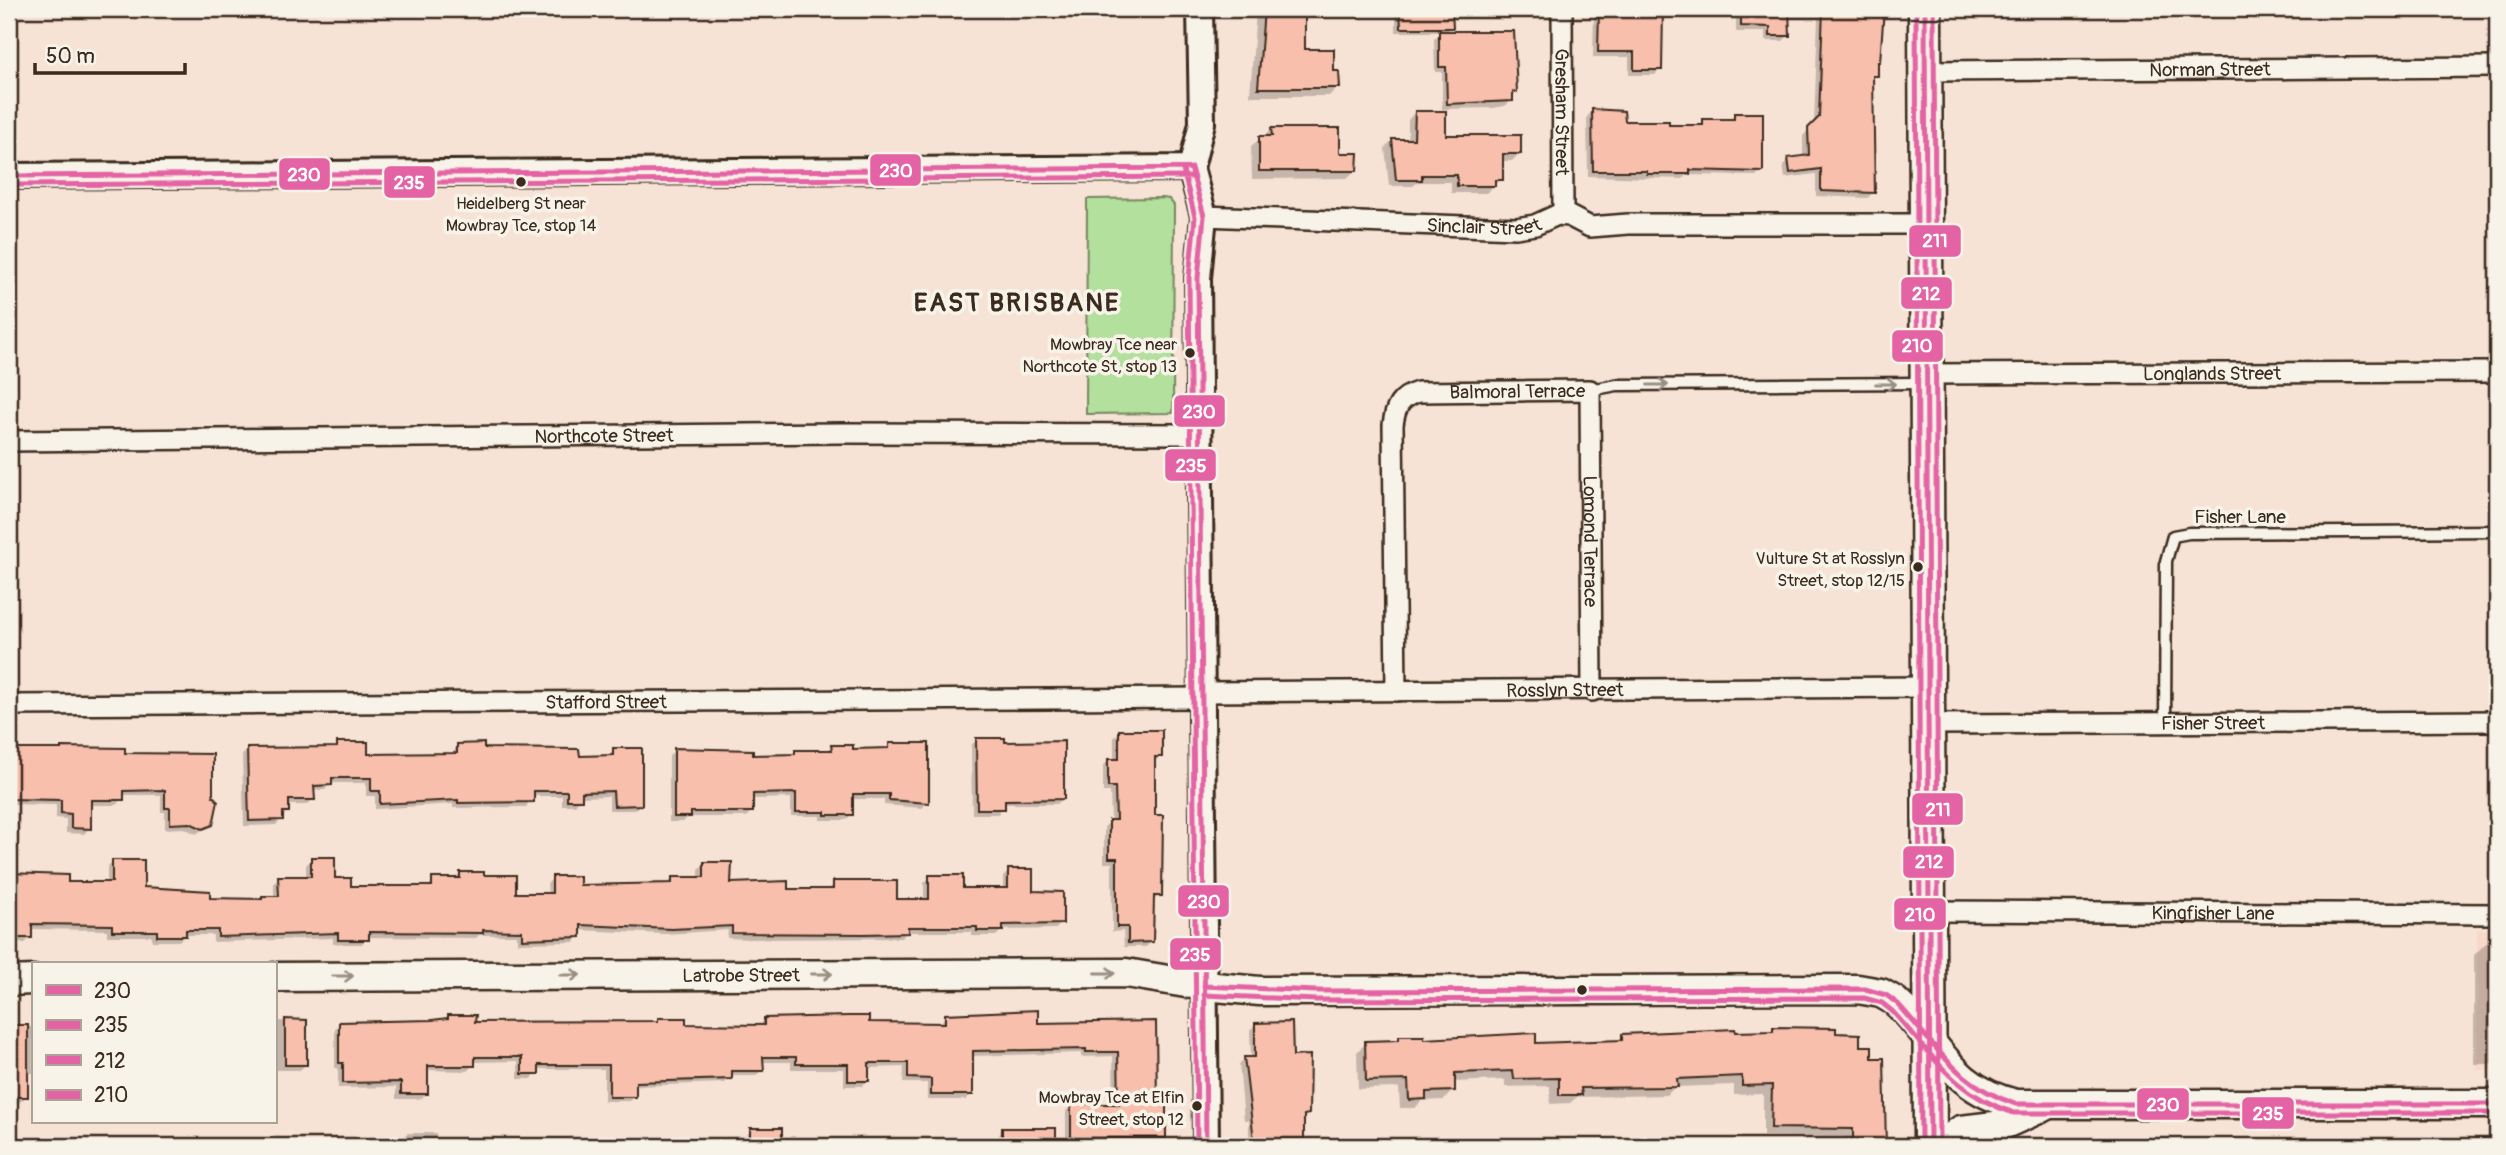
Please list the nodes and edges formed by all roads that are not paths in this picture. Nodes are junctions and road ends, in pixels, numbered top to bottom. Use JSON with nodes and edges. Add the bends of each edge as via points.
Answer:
{"nodes":[{"id":1,"x":1200,"y":9,"type":"edge"},
{"id":2,"x":1562,"y":9,"type":"edge"},
{"id":3,"x":1925,"y":9,"type":"edge"},
{"id":4,"x":2497,"y":67,"type":"edge"},
{"id":5,"x":1925,"y":71,"type":"junction"},
{"id":6,"x":1191,"y":168,"type":"junction"},
{"id":7,"x":9,"y":176,"type":"edge"},
{"id":8,"x":1563,"y":215,"type":"junction"},
{"id":9,"x":1204,"y":216,"type":"junction"},
{"id":10,"x":1925,"y":224,"type":"junction"},
{"id":11,"x":2497,"y":372,"type":"edge"},
{"id":12,"x":1925,"y":379,"type":"junction"},
{"id":13,"x":1590,"y":390,"type":"junction"},
{"id":14,"x":1199,"y":434,"type":"junction"},
{"id":15,"x":9,"y":441,"type":"edge"},
{"id":16,"x":2497,"y":531,"type":"edge"},
{"id":17,"x":1928,"y":687,"type":"junction"},
{"id":18,"x":1396,"y":691,"type":"junction"},
{"id":19,"x":1592,"y":691,"type":"junction"},
{"id":20,"x":1203,"y":695,"type":"junction"},
{"id":21,"x":9,"y":705,"type":"edge"},
{"id":22,"x":2497,"y":721,"type":"edge"},
{"id":23,"x":1928,"y":724,"type":"junction"},
{"id":24,"x":2165,"y":724,"type":"junction"},
{"id":25,"x":1929,"y":911,"type":"junction"},
{"id":26,"x":2497,"y":914,"type":"edge"},
{"id":27,"x":276,"y":977,"type":"edge"},
{"id":28,"x":32,"y":980,"type":"edge"},
{"id":29,"x":9,"y":981,"type":"edge"},
{"id":30,"x":1204,"y":986,"type":"junction"},
{"id":31,"x":1929,"y":1043,"type":"junction"},
{"id":32,"x":2497,"y":1104,"type":"edge"},
{"id":33,"x":2045,"y":1106,"type":"junction"},
{"id":34,"x":1206,"y":1146,"type":"edge"},
{"id":35,"x":1930,"y":1146,"type":"edge"},
{"id":36,"x":1940,"y":1146,"type":"edge"}],
"edges":[{"from":1,"to":6,"type":"street","via":[[1202,123]]},
{"from":2,"to":8,"type":"street","name":"Gresham Street"},
{"from":3,"to":5,"type":"main road"},
{"from":4,"to":5,"type":"street","name":"Norman Street"},
{"from":5,"to":10,"type":"main road"},
{"from":6,"to":7,"type":"street"},
{"from":6,"to":9,"type":"street"},
{"from":8,"to":9,"type":"street","name":"Sinclair Street","via":[[1516,228]]},
{"from":8,"to":10,"type":"street","name":"Sinclair Street","via":[[1597,228],[1628,224]]},
{"from":9,"to":14,"type":"street","via":[[1198,278]]},
{"from":10,"to":12,"type":"main road"},
{"from":11,"to":12,"type":"street","name":"Longlands Street"},
{"from":13,"to":12,"type":"lane","name":"Balmoral Terrace","one_way":true,"via":[[1617,385]]},
{"from":12,"to":17,"type":"main road"},
{"from":13,"to":18,"type":"street","name":"Balmoral Terrace","via":[[1418,393],[1403,399],[1395,409]]},
{"from":13,"to":19,"type":"street","name":"Lomond Terrace"},
{"from":14,"to":15,"type":"street","name":"Northcote Street"},
{"from":14,"to":20,"type":"street"},
{"from":16,"to":24,"type":"lane","name":"Fisher Lane","via":[[2173,536],[2166,561]]},
{"from":17,"to":19,"type":"street","name":"Rosslyn Street"},
{"from":17,"to":23,"type":"main road"},
{"from":18,"to":19,"type":"street","name":"Rosslyn Street"},
{"from":18,"to":20,"type":"street","name":"Rosslyn Street"},
{"from":20,"to":21,"type":"street","name":"Stafford Street"},
{"from":20,"to":30,"type":"street"},
{"from":22,"to":24,"type":"street","name":"Fisher Street"},
{"from":23,"to":24,"type":"street","name":"Fisher Street"},
{"from":23,"to":25,"type":"main road"},
{"from":25,"to":26,"type":"street","name":"Kingfisher Lane"},
{"from":25,"to":31,"type":"main road"},
{"from":27,"to":30,"type":"main road","name":"Latrobe Street","one_way":true,"via":[[1126,973]]},
{"from":28,"to":29,"type":"main road"},
{"from":30,"to":31,"type":"main road","name":"Latrobe Street","via":[[1316,991],[1865,989],[1895,1001]]},
{"from":30,"to":34,"type":"street"},
{"from":31,"to":33,"type":"main road","name":"Latrobe Street","via":[[1955,1074],[1984,1094],[2016,1104]]},
{"from":31,"to":35,"type":"main road"},
{"from":32,"to":33,"type":"main road","name":"Latrobe Street"},
{"from":33,"to":36,"type":"main road","via":[[2003,1125],[1961,1130]]}]}
